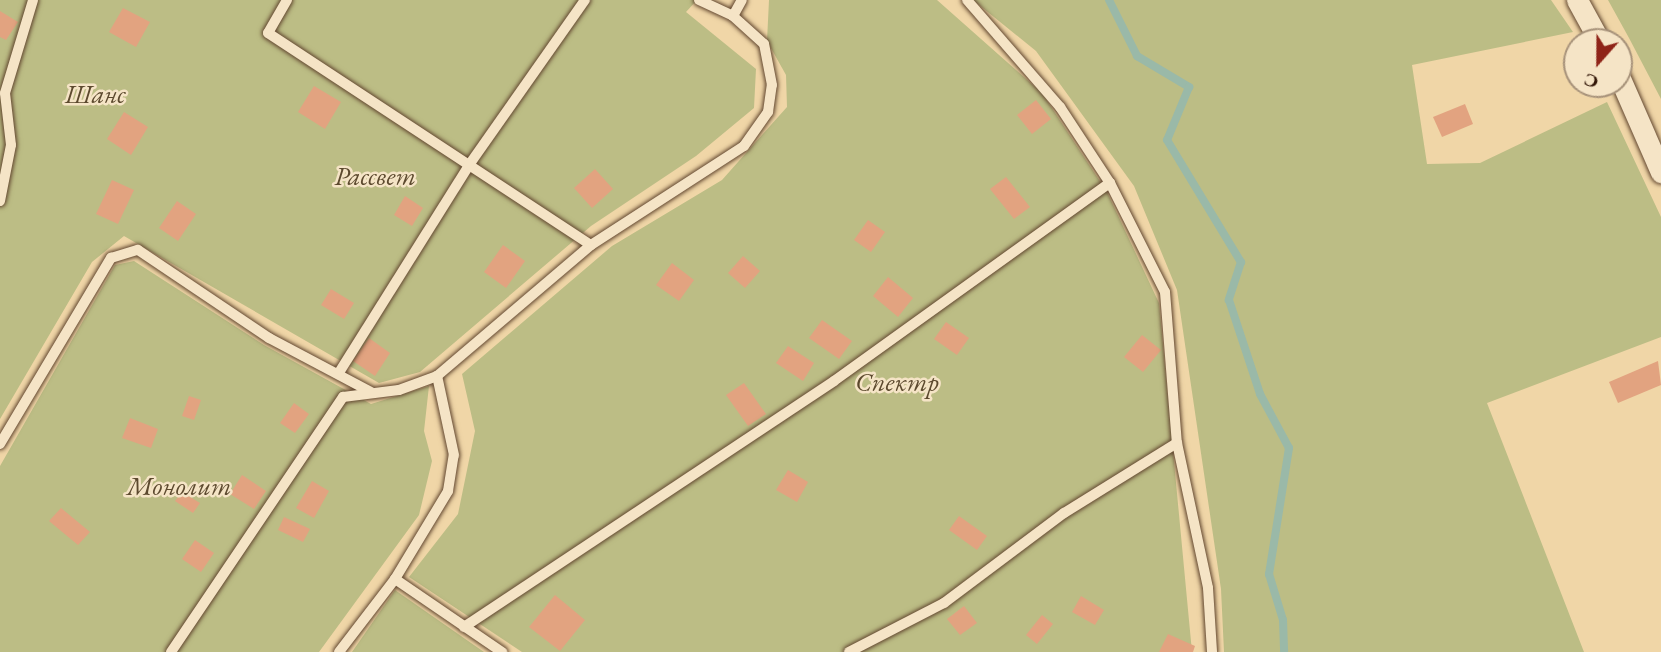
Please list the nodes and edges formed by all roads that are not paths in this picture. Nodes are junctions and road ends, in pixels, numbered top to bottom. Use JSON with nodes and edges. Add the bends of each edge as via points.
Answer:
{"nodes":[{"id":1,"x":33,"y":0,"type":"edge"},
{"id":2,"x":288,"y":0,"type":"edge"},
{"id":3,"x":585,"y":0,"type":"edge"},
{"id":4,"x":699,"y":0,"type":"edge"},
{"id":5,"x":742,"y":0,"type":"edge"},
{"id":6,"x":967,"y":0,"type":"edge"},
{"id":7,"x":1577,"y":0,"type":"edge"},
{"id":8,"x":733,"y":16,"type":"junction"},
{"id":9,"x":1592,"y":28,"type":"edge"},
{"id":10,"x":1629,"y":98,"type":"edge"},
{"id":11,"x":469,"y":165,"type":"junction"},
{"id":12,"x":1661,"y":172,"type":"edge"},
{"id":13,"x":1110,"y":183,"type":"junction"},
{"id":14,"x":0,"y":201,"type":"edge"},
{"id":15,"x":591,"y":245,"type":"junction"},
{"id":16,"x":340,"y":371,"type":"junction"},
{"id":17,"x":437,"y":376,"type":"junction"},
{"id":18,"x":371,"y":391,"type":"junction"},
{"id":19,"x":1177,"y":443,"type":"junction"},
{"id":20,"x":0,"y":444,"type":"edge"},
{"id":21,"x":395,"y":579,"type":"junction"},
{"id":22,"x":464,"y":627,"type":"junction"},
{"id":23,"x":170,"y":652,"type":"edge"},
{"id":24,"x":339,"y":652,"type":"edge"},
{"id":25,"x":502,"y":652,"type":"edge"},
{"id":26,"x":849,"y":652,"type":"edge"},
{"id":27,"x":1212,"y":652,"type":"edge"}],
"edges":[{"from":1,"to":14,"type":"lane","via":[[5,93],[11,145]]},
{"from":2,"to":11,"type":"lane","via":[[268,33]]},
{"from":3,"to":11,"type":"lane"},
{"from":4,"to":8,"type":"lane"},
{"from":5,"to":8,"type":"lane"},
{"from":6,"to":13,"type":"lane","via":[[1060,107]]},
{"from":7,"to":9,"type":"street"},
{"from":8,"to":15,"type":"lane","via":[[764,44],[772,85],[768,112],[744,146]]},
{"from":10,"to":12,"type":"street"},
{"from":11,"to":15,"type":"lane"},
{"from":11,"to":16,"type":"lane"},
{"from":13,"to":19,"type":"lane","via":[[1166,292]]},
{"from":13,"to":22,"type":"lane","via":[[834,381]]},
{"from":15,"to":17,"type":"lane"},
{"from":16,"to":18,"type":"lane"},
{"from":16,"to":20,"type":"lane","via":[[269,338],[138,250],[111,258]]},
{"from":17,"to":18,"type":"lane","via":[[399,390]]},
{"from":17,"to":21,"type":"lane","via":[[453,455],[448,491]]},
{"from":18,"to":23,"type":"lane","via":[[343,397]]},
{"from":19,"to":26,"type":"lane","via":[[1064,513],[944,603]]},
{"from":19,"to":27,"type":"lane","via":[[1208,588]]},
{"from":21,"to":22,"type":"lane"},
{"from":21,"to":24,"type":"lane"},
{"from":22,"to":25,"type":"lane"}]}
